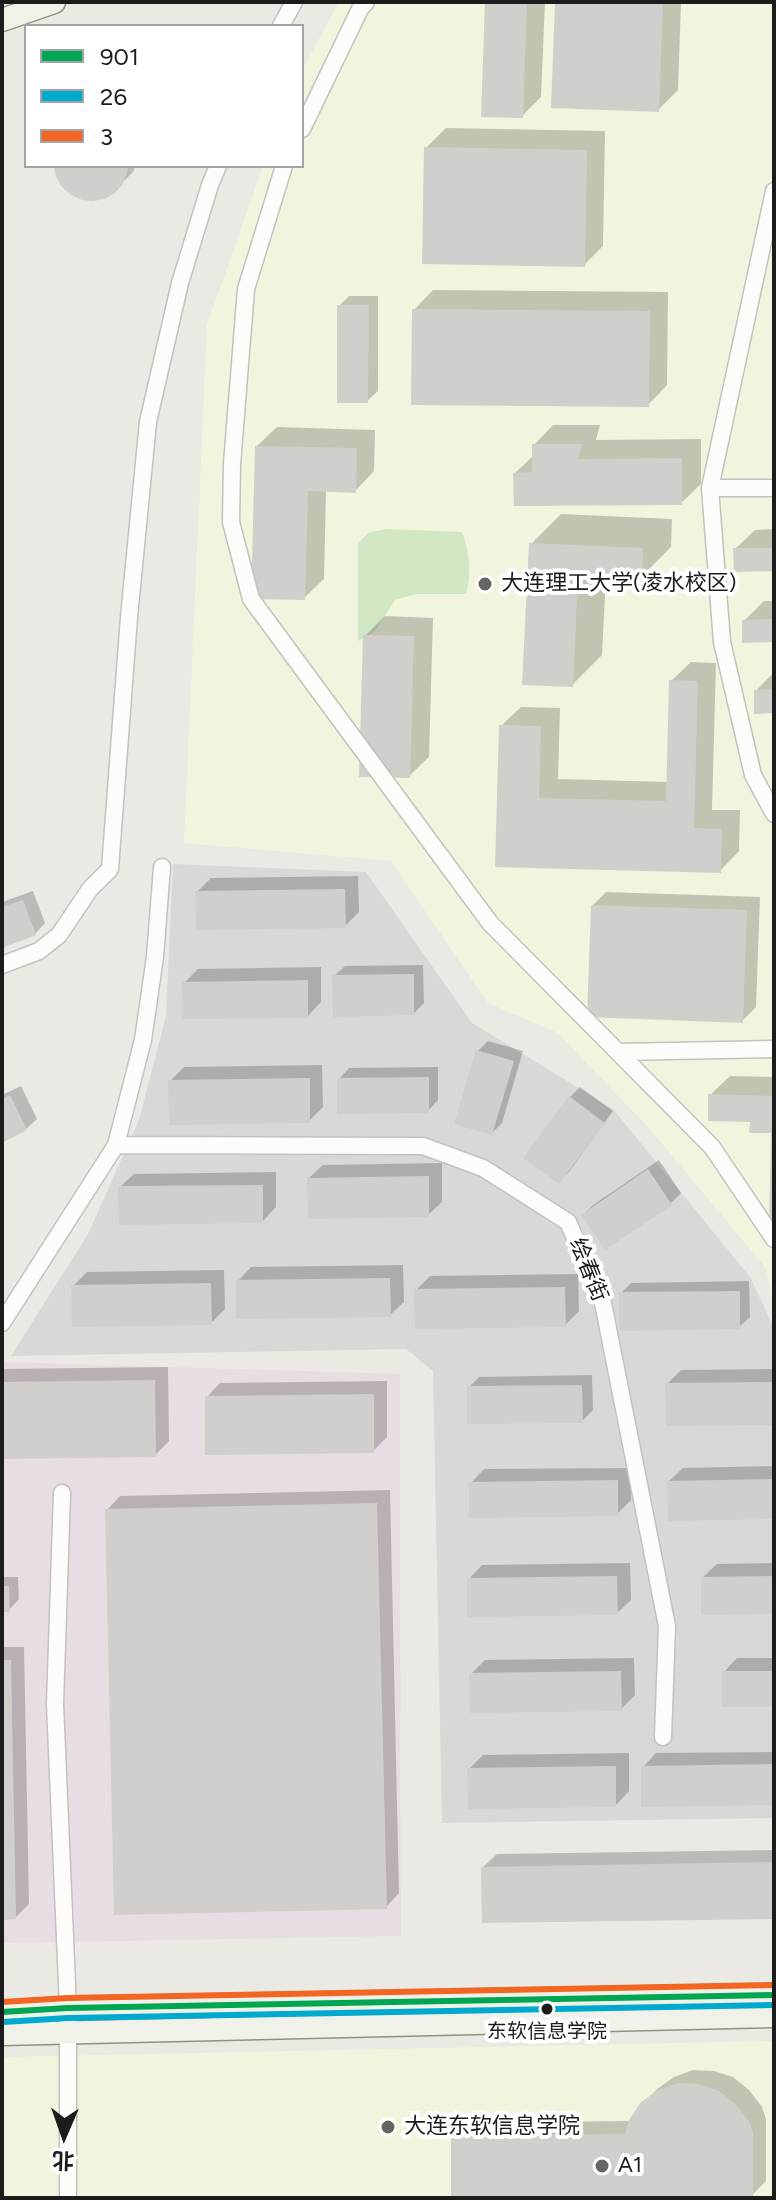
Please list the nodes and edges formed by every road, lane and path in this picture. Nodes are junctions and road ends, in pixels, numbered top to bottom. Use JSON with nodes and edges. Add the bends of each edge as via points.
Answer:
{"nodes":[{"id":1,"x":54,"y":2,"type":"edge"},
{"id":2,"x":294,"y":2,"type":"edge"},
{"id":3,"x":366,"y":2,"type":"edge"},
{"id":4,"x":2,"y":20,"type":"edge"},
{"id":5,"x":282,"y":24,"type":"edge"},
{"id":6,"x":304,"y":125,"type":"edge"},
{"id":7,"x":217,"y":168,"type":"edge"},
{"id":8,"x":283,"y":168,"type":"edge"},
{"id":9,"x":774,"y":191,"type":"edge"},
{"id":10,"x":710,"y":488,"type":"junction"},
{"id":11,"x":774,"y":488,"type":"edge"},
{"id":12,"x":774,"y":814,"type":"edge"},
{"id":13,"x":162,"y":867,"type":"dead end"},
{"id":14,"x":2,"y":965,"type":"edge"},
{"id":15,"x":774,"y":1049,"type":"edge"},
{"id":16,"x":618,"y":1052,"type":"junction"},
{"id":17,"x":116,"y":1145,"type":"junction"},
{"id":18,"x":774,"y":1239,"type":"edge"},
{"id":19,"x":2,"y":1323,"type":"edge"},
{"id":20,"x":62,"y":1493,"type":"dead end"},
{"id":21,"x":663,"y":1737,"type":"dead end"},
{"id":22,"x":774,"y":1995,"type":"edge"},
{"id":23,"x":68,"y":2008,"type":"junction"},
{"id":24,"x":2,"y":2012,"type":"edge"},
{"id":25,"x":774,"y":2016,"type":"edge"},
{"id":26,"x":68,"y":2033,"type":"junction"},
{"id":27,"x":2,"y":2034,"type":"edge"},
{"id":28,"x":68,"y":2198,"type":"edge"}],
"edges":[{"from":1,"to":4,"type":"main road"},
{"from":2,"to":5,"type":"street"},
{"from":3,"to":6,"type":"street"},
{"from":7,"to":14,"type":"street","via":[[180,283],[148,422],[110,869],[59,935],[39,951]]},
{"from":8,"to":16,"type":"street","via":[[246,289],[233,448],[231,522],[251,599],[490,923]]},
{"from":9,"to":10,"type":"street"},
{"from":10,"to":11,"type":"street"},
{"from":10,"to":12,"type":"street","via":[[722,642],[753,775]]},
{"from":13,"to":17,"type":"street","via":[[143,1040]]},
{"from":15,"to":16,"type":"street"},
{"from":16,"to":18,"type":"street","via":[[712,1147]]},
{"from":17,"to":19,"type":"street"},
{"from":17,"to":21,"type":"street","name":"绘春街","via":[[423,1146],[483,1168],[568,1222],[603,1303],[667,1626]]},
{"from":20,"to":23,"type":"street","via":[[55,1704]]},
{"from":22,"to":23,"type":"main road"},
{"from":23,"to":24,"type":"main road"},
{"from":23,"to":26,"type":"street"},
{"from":25,"to":26,"type":"main road"},
{"from":26,"to":27,"type":"main road"},
{"from":26,"to":28,"type":"street"}]}
